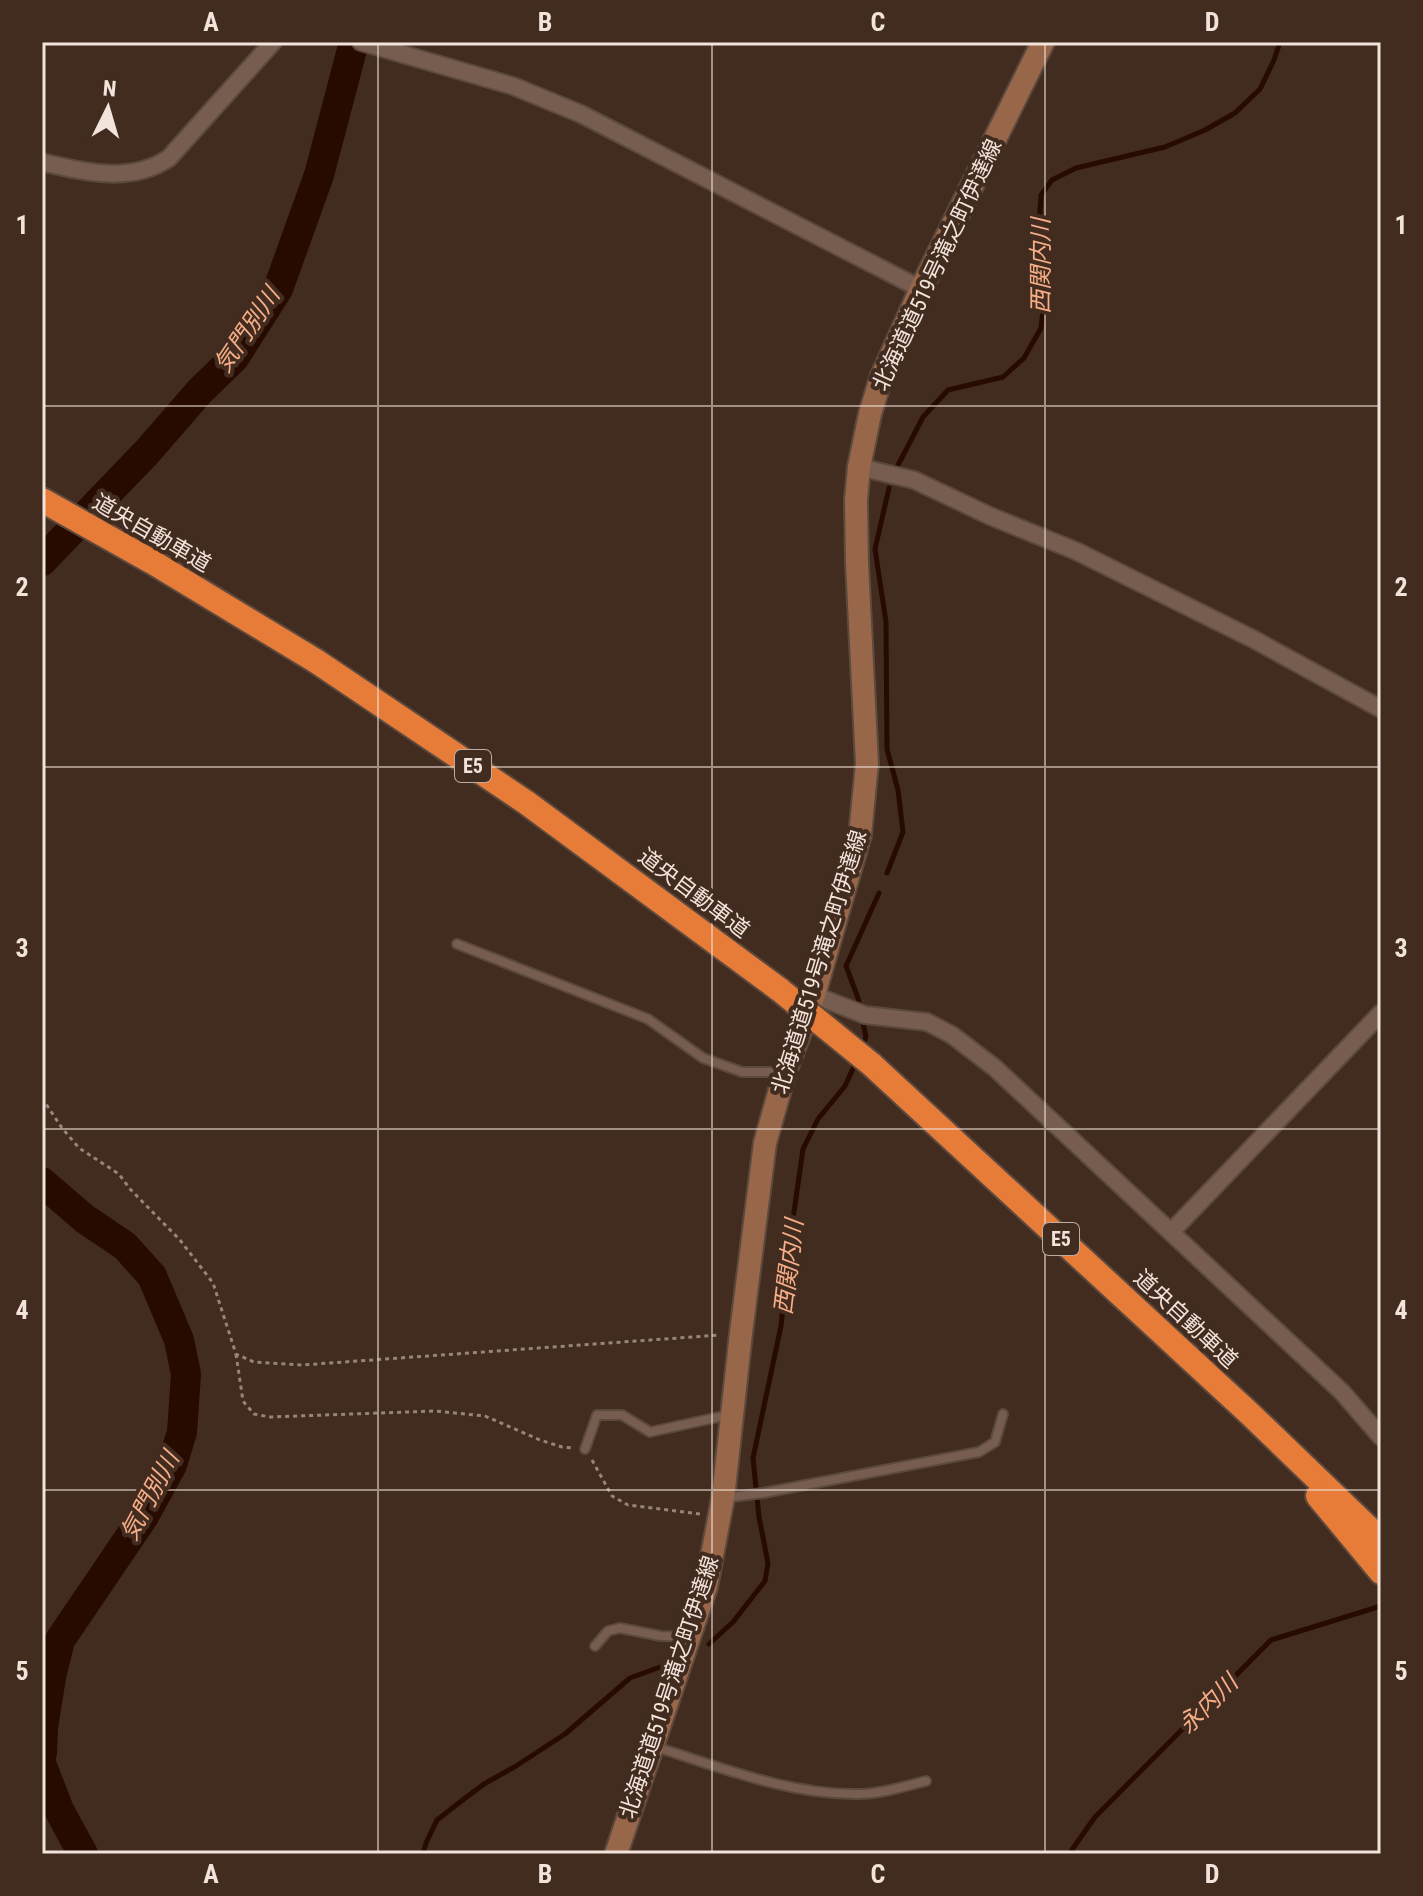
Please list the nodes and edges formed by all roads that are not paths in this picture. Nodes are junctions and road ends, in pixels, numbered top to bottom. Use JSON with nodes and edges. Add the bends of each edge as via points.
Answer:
{"nodes":[{"id":1,"x":273,"y":42,"type":"edge"},
{"id":2,"x":361,"y":42,"type":"edge"},
{"id":3,"x":1043,"y":42,"type":"edge"},
{"id":4,"x":42,"y":162,"type":"edge"},
{"id":5,"x":921,"y":289,"type":"junction"},
{"id":6,"x":859,"y":467,"type":"junction"},
{"id":7,"x":42,"y":500,"type":"edge"},
{"id":8,"x":1381,"y":709,"type":"edge"},
{"id":9,"x":457,"y":944,"type":"dead end"},
{"id":10,"x":814,"y":995,"type":"junction"},
{"id":11,"x":1381,"y":1013,"type":"edge"},
{"id":12,"x":785,"y":1072,"type":"junction"},
{"id":13,"x":1171,"y":1232,"type":"junction"},
{"id":14,"x":1003,"y":1414,"type":"dead end"},
{"id":15,"x":1250,"y":1414,"type":"junction"},
{"id":16,"x":733,"y":1415,"type":"junction"},
{"id":17,"x":1381,"y":1437,"type":"edge"},
{"id":18,"x":585,"y":1449,"type":"road end"},
{"id":19,"x":722,"y":1507,"type":"junction"},
{"id":20,"x":1381,"y":1540,"type":"edge"},
{"id":21,"x":1381,"y":1572,"type":"edge"},
{"id":22,"x":689,"y":1637,"type":"junction"},
{"id":23,"x":595,"y":1646,"type":"dead end"},
{"id":24,"x":653,"y":1746,"type":"junction"},
{"id":25,"x":926,"y":1781,"type":"dead end"},
{"id":26,"x":616,"y":1854,"type":"edge"}],
"edges":[{"from":1,"to":4,"type":"street","via":[[169,158],[155,167],[119,175]]},
{"from":2,"to":5,"type":"street","via":[[513,86],[581,114]]},
{"from":3,"to":5,"type":"main road","name":"北海道道519号滝之町伊達線"},
{"from":5,"to":6,"type":"main road","name":"北海道道519号滝之町伊達線","via":[[881,378]]},
{"from":6,"to":8,"type":"street","via":[[914,480],[1076,551]]},
{"from":6,"to":10,"type":"main road","name":"北海道道519号滝之町伊達線","via":[[857,563],[867,764],[860,835]]},
{"from":7,"to":15,"type":"highway","name":"道央自動車道","number":"E5","bridge":true,"via":[[316,661],[527,803],[780,990],[871,1064]]},
{"from":9,"to":12,"type":"lane","via":[[648,1019],[703,1058],[742,1072]]},
{"from":10,"to":12,"type":"main road","name":"北海道道519号滝之町伊達線"},
{"from":10,"to":13,"type":"street","via":[[858,1013],[927,1022],[952,1035],[995,1068]]},
{"from":11,"to":13,"type":"street"},
{"from":12,"to":16,"type":"main road","name":"北海道道519号滝之町伊達線","via":[[765,1143]]},
{"from":13,"to":17,"type":"street","via":[[1342,1392]]},
{"from":14,"to":19,"type":"lane","via":[[995,1442],[979,1452],[750,1495]]},
{"from":15,"to":20,"type":"highway","name":"道央自動車道","number":"E5"},
{"from":15,"to":21,"type":"highway","name":"道央自動車道","number":"E5"},
{"from":16,"to":18,"type":"lane","via":[[650,1432],[622,1415],[597,1415]]},
{"from":16,"to":19,"type":"main road","name":"北海道道519号滝之町伊達線"},
{"from":19,"to":22,"type":"main road","name":"北海道道519号滝之町伊達線","via":[[706,1587]]},
{"from":22,"to":23,"type":"lane","via":[[620,1628],[608,1631]]},
{"from":22,"to":24,"type":"main road","name":"北海道道519号滝之町伊達線"},
{"from":24,"to":25,"type":"lane","via":[[819,1793],[862,1794]]},
{"from":24,"to":26,"type":"main road","name":"北海道道519号滝之町伊達線"}]}
